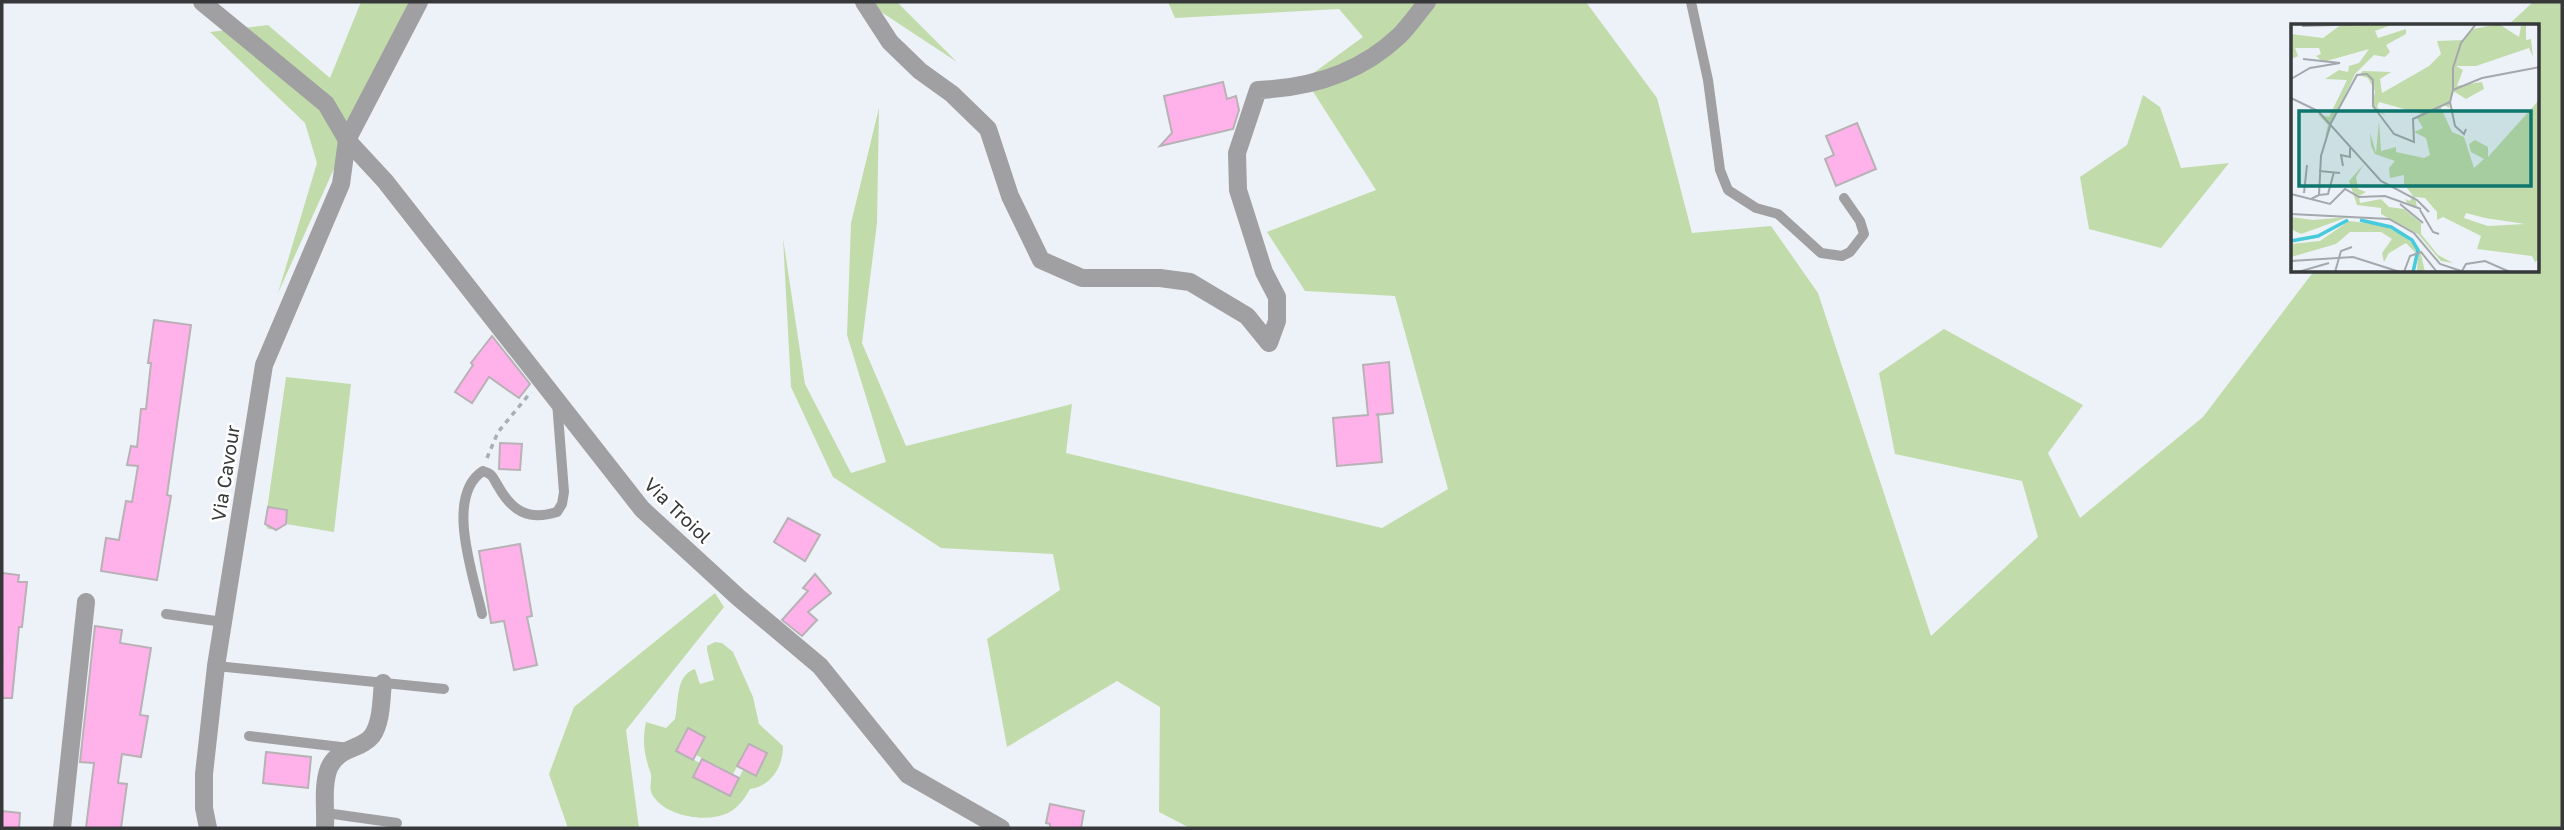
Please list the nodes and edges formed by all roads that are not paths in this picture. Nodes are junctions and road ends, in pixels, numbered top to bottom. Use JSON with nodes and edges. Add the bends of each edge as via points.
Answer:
{"nodes":[{"id":1,"x":202,"y":2,"type":"edge"},
{"id":2,"x":419,"y":2,"type":"edge"},
{"id":3,"x":864,"y":2,"type":"edge"},
{"id":4,"x":1427,"y":2,"type":"edge"},
{"id":5,"x":1691,"y":2,"type":"edge"},
{"id":6,"x":347,"y":140,"type":"junction"},
{"id":7,"x":1844,"y":198,"type":"dead end"},
{"id":8,"x":557,"y":400,"type":"junction"},
{"id":9,"x":86,"y":602,"type":"dead end"},
{"id":10,"x":166,"y":614,"type":"dead end"},
{"id":11,"x":482,"y":614,"type":"dead end"},
{"id":12,"x":223,"y":622,"type":"junction"},
{"id":13,"x":216,"y":666,"type":"junction"},
{"id":14,"x":383,"y":683,"type":"junction"},
{"id":15,"x":444,"y":689,"type":"dead end"},
{"id":16,"x":249,"y":736,"type":"dead end"},
{"id":17,"x":349,"y":748,"type":"junction"},
{"id":18,"x":326,"y":820,"type":"edge"},
{"id":19,"x":397,"y":823,"type":"dead end"},
{"id":20,"x":62,"y":828,"type":"edge"},
{"id":21,"x":208,"y":828,"type":"edge"},
{"id":22,"x":1001,"y":828,"type":"edge"}],
"edges":[{"from":1,"to":6,"type":"street","name":"Via Troiol","via":[[326,104]]},
{"from":2,"to":6,"type":"street","name":"Via Cavour"},
{"from":3,"to":4,"type":"street","via":[[890,42],[988,129],[1010,195],[1041,260],[1082,278],[1190,282],[1247,316],[1269,342],[1277,321],[1277,297],[1264,272],[1238,190],[1237,153],[1258,90],[1319,81],[1370,60]]},
{"from":5,"to":7,"type":"lane","via":[[1720,170],[1728,190],[1756,208],[1778,215],[1821,253],[1842,256],[1864,234]]},
{"from":6,"to":8,"type":"street","name":"Via Troiol","via":[[386,181]]},
{"from":6,"to":12,"type":"street","name":"Via Cavour","via":[[341,184],[264,365]]},
{"from":8,"to":11,"type":"lane","via":[[564,476],[557,512],[545,516],[521,512],[483,471],[466,494],[462,511]]},
{"from":8,"to":22,"type":"street","name":"Via Troiol","via":[[642,509],[820,666],[908,775]]},
{"from":9,"to":20,"type":"street"},
{"from":10,"to":12,"type":"lane"},
{"from":12,"to":13,"type":"street","name":"Via Cavour"},
{"from":13,"to":14,"type":"lane"},
{"from":13,"to":21,"type":"street","name":"Via Cavour","via":[[204,774]]},
{"from":14,"to":15,"type":"lane"},
{"from":14,"to":17,"type":"street","via":[[377,727],[370,739]]},
{"from":16,"to":17,"type":"lane"},
{"from":17,"to":18,"type":"street","via":[[330,767]]},
{"from":18,"to":19,"type":"lane"}]}
